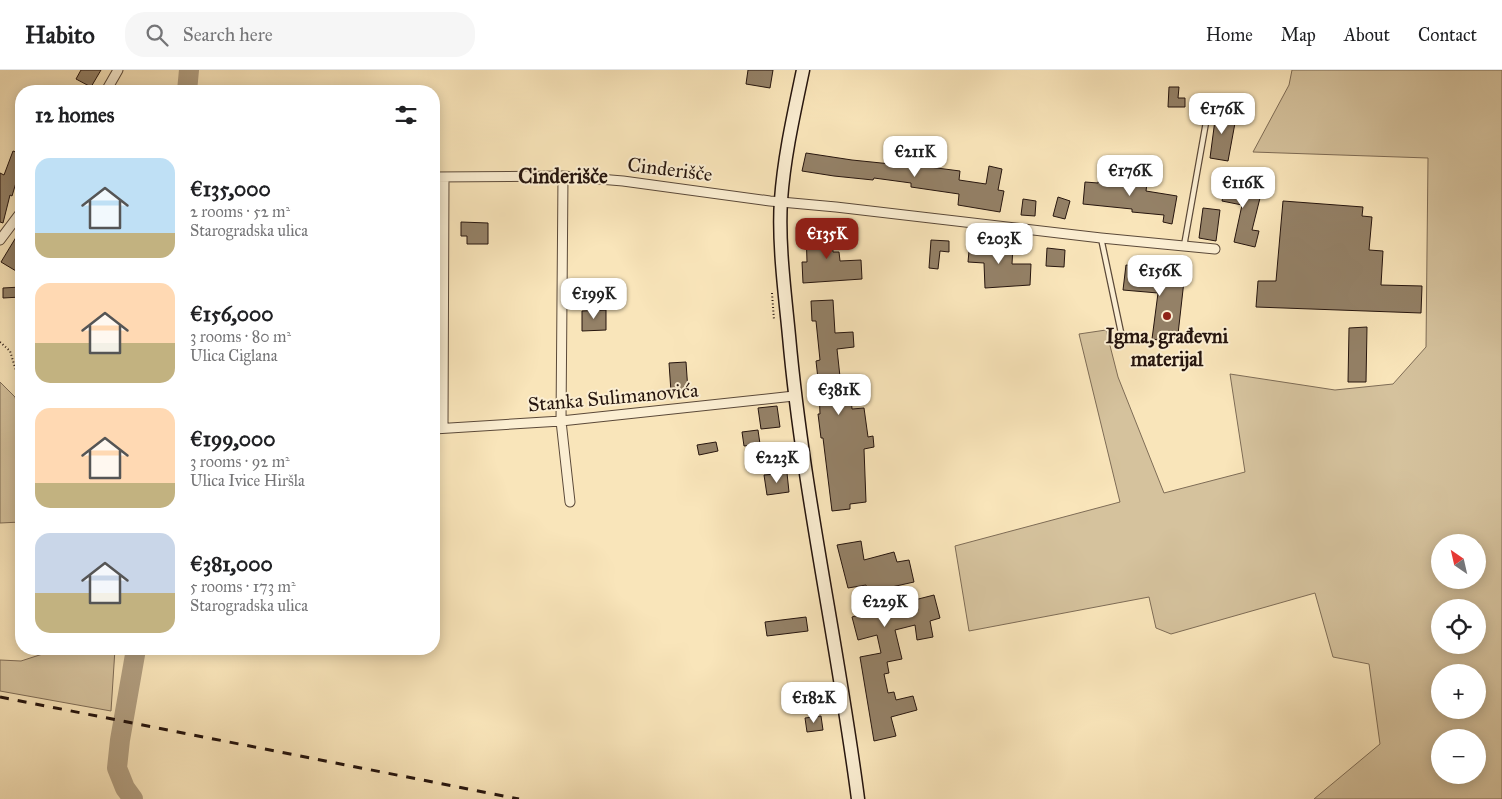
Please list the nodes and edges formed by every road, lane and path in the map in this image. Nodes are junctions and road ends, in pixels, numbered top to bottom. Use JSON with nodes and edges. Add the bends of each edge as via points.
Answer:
{"nodes":[{"id":1,"x":118,"y":70,"type":"edge"},
{"id":2,"x":803,"y":70,"type":"edge"},
{"id":3,"x":109,"y":85,"type":"edge"},
{"id":4,"x":1208,"y":111,"type":"dead end"},
{"id":5,"x":563,"y":176,"type":"junction"},
{"id":6,"x":440,"y":177,"type":"edge"},
{"id":7,"x":444,"y":177,"type":"junction"},
{"id":8,"x":781,"y":202,"type":"junction"},
{"id":9,"x":15,"y":220,"type":"edge"},
{"id":10,"x":1102,"y":238,"type":"junction"},
{"id":11,"x":0,"y":240,"type":"edge"},
{"id":12,"x":1183,"y":247,"type":"junction"},
{"id":13,"x":1215,"y":250,"type":"dead end"},
{"id":14,"x":0,"y":342,"type":"edge"},
{"id":15,"x":1123,"y":342,"type":"dead end"},
{"id":16,"x":15,"y":367,"type":"edge"},
{"id":17,"x":440,"y":379,"type":"edge"},
{"id":18,"x":794,"y":396,"type":"junction"},
{"id":19,"x":561,"y":421,"type":"junction"},
{"id":20,"x":440,"y":429,"type":"edge"},
{"id":21,"x":570,"y":502,"type":"dead end"},
{"id":22,"x":858,"y":799,"type":"edge"}],
"edges":[{"from":1,"to":3,"type":"street"},
{"from":2,"to":8,"type":"main road"},
{"from":4,"to":12,"type":"lane"},
{"from":5,"to":7,"type":"street","name":"Cinderišče"},
{"from":5,"to":8,"type":"street","name":"Cinderišče"},
{"from":5,"to":19,"type":"street"},
{"from":6,"to":7,"type":"street","name":"Cinderišče"},
{"from":7,"to":17,"type":"street"},
{"from":8,"to":10,"type":"street","name":"Cinderišče"},
{"from":8,"to":18,"type":"main road"},
{"from":9,"to":11,"type":"street"},
{"from":10,"to":12,"type":"street","name":"Cinderišče"},
{"from":10,"to":15,"type":"lane"},
{"from":12,"to":13,"type":"street","name":"Cinderišče"},
{"from":14,"to":16,"type":"path","via":[[10,351]]},
{"from":18,"to":19,"type":"street","name":"Stanka Sulimanovića"},
{"from":18,"to":22,"type":"main road"},
{"from":19,"to":20,"type":"street","name":"Stanka Sulimanovića"},
{"from":19,"to":21,"type":"street"}]}
